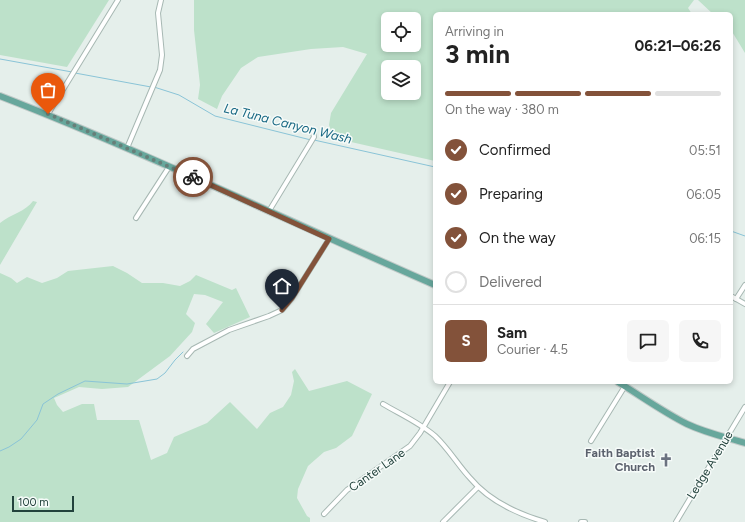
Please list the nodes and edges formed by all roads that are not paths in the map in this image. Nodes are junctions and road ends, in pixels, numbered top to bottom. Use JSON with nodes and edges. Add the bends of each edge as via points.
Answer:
{"nodes":[{"id":1,"x":118,"y":0,"type":"edge"},
{"id":2,"x":161,"y":0,"type":"edge"},
{"id":3,"x":0,"y":96,"type":"edge"},
{"id":4,"x":48,"y":114,"type":"junction"},
{"id":5,"x":313,"y":132,"type":"dead end"},
{"id":6,"x":127,"y":148,"type":"junction"},
{"id":7,"x":169,"y":167,"type":"junction"},
{"id":8,"x":269,"y":211,"type":"junction"},
{"id":9,"x":136,"y":218,"type":"dead end"},
{"id":10,"x":329,"y":239,"type":"junction"},
{"id":11,"x":433,"y":284,"type":"edge"},
{"id":12,"x":745,"y":285,"type":"edge"},
{"id":13,"x":733,"y":297,"type":"edge"},
{"id":14,"x":736,"y":299,"type":"junction"},
{"id":15,"x":745,"y":304,"type":"edge"},
{"id":16,"x":187,"y":356,"type":"dead end"},
{"id":17,"x":449,"y":384,"type":"edge"},
{"id":18,"x":622,"y":384,"type":"edge"},
{"id":19,"x":625,"y":386,"type":"junction"},
{"id":20,"x":383,"y":404,"type":"dead end"},
{"id":21,"x":745,"y":407,"type":"edge"},
{"id":22,"x":423,"y":428,"type":"junction"},
{"id":23,"x":726,"y":438,"type":"junction"},
{"id":24,"x":591,"y":441,"type":"dead end"},
{"id":25,"x":745,"y":444,"type":"edge"},
{"id":26,"x":478,"y":487,"type":"junction"},
{"id":27,"x":324,"y":514,"type":"dead end"},
{"id":28,"x":443,"y":522,"type":"edge"},
{"id":29,"x":545,"y":522,"type":"edge"},
{"id":30,"x":582,"y":522,"type":"edge"},
{"id":31,"x":585,"y":522,"type":"edge"},
{"id":32,"x":676,"y":522,"type":"edge"}],
"edges":[{"from":1,"to":4,"type":"street"},
{"from":2,"to":6,"type":"street","via":[[158,13],[162,64]]},
{"from":3,"to":4,"type":"main road"},
{"from":4,"to":6,"type":"main road"},
{"from":5,"to":8,"type":"street","via":[[312,139]]},
{"from":6,"to":7,"type":"main road"},
{"from":7,"to":8,"type":"main road"},
{"from":7,"to":9,"type":"street"},
{"from":8,"to":10,"type":"main road"},
{"from":10,"to":11,"type":"main road"},
{"from":10,"to":16,"type":"street","via":[[282,310],[229,330],[193,349]]},
{"from":12,"to":14,"type":"street"},
{"from":13,"to":14,"type":"street"},
{"from":14,"to":15,"type":"street"},
{"from":17,"to":22,"type":"street","name":"Canter Lane"},
{"from":18,"to":19,"type":"main road"},
{"from":19,"to":23,"type":"main road","via":[[686,424]]},
{"from":19,"to":24,"type":"street"},
{"from":20,"to":22,"type":"street"},
{"from":21,"to":23,"type":"street","name":"Ledge Avenue"},
{"from":22,"to":26,"type":"street","via":[[434,435]]},
{"from":22,"to":27,"type":"street","name":"Canter Lane","via":[[409,447],[347,490]]},
{"from":23,"to":25,"type":"main road"},
{"from":23,"to":32,"type":"street","name":"Ledge Avenue"},
{"from":26,"to":28,"type":"street"},
{"from":26,"to":29,"type":"street","via":[[505,506]]},
{"from":30,"to":31,"type":"street"}]}
